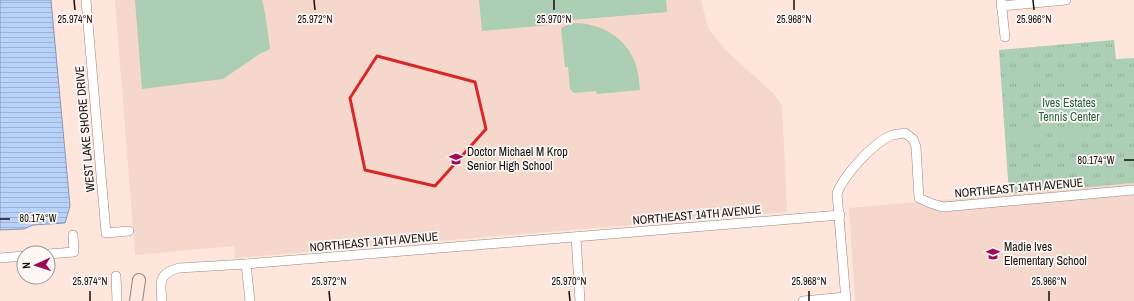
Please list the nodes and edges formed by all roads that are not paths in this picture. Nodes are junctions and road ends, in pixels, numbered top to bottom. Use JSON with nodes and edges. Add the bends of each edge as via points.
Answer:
{"nodes":[{"id":1,"x":86,"y":0,"type":"edge"},
{"id":2,"x":1066,"y":0,"type":"edge"},
{"id":3,"x":1001,"y":3,"type":"edge"},
{"id":4,"x":1004,"y":37,"type":"dead end"},
{"id":5,"x":1134,"y":190,"type":"edge"},
{"id":6,"x":840,"y":215,"type":"junction"},
{"id":7,"x":129,"y":231,"type":"dead end"},
{"id":8,"x":73,"y":235,"type":"dead end"},
{"id":9,"x":576,"y":237,"type":"junction"},
{"id":10,"x":56,"y":253,"type":"edge"},
{"id":11,"x":16,"y":257,"type":"edge"},
{"id":12,"x":0,"y":258,"type":"edge"},
{"id":13,"x":246,"y":264,"type":"junction"},
{"id":14,"x":116,"y":276,"type":"dead end"},
{"id":15,"x":139,"y":280,"type":"dead end"},
{"id":16,"x":846,"y":299,"type":"edge"},
{"id":17,"x":117,"y":301,"type":"edge"},
{"id":18,"x":136,"y":301,"type":"edge"},
{"id":19,"x":162,"y":301,"type":"edge"},
{"id":20,"x":250,"y":301,"type":"edge"},
{"id":21,"x":580,"y":301,"type":"edge"},
{"id":22,"x":803,"y":301,"type":"edge"}],
"edges":[{"from":1,"to":7,"type":"street","name":"WEST LAKE SHORE DRIVE","via":[[106,233]]},
{"from":2,"to":3,"type":"street"},
{"from":3,"to":4,"type":"street"},
{"from":5,"to":6,"type":"street","name":"NORTHEAST 14TH AVENUE","via":[[943,207],[919,198],[916,147],[913,139],[905,133],[893,135],[880,142],[855,166],[840,185]]},
{"from":6,"to":9,"type":"street","name":"NORTHEAST 14TH AVENUE"},
{"from":6,"to":16,"type":"street"},
{"from":8,"to":10,"type":"street","via":[[74,252]]},
{"from":9,"to":13,"type":"street","name":"NORTHEAST 14TH AVENUE"},
{"from":9,"to":21,"type":"street"},
{"from":11,"to":12,"type":"street"},
{"from":13,"to":19,"type":"street","name":"NORTHEAST 14TH AVENUE","via":[[170,270],[160,283]]},
{"from":13,"to":20,"type":"street"},
{"from":14,"to":17,"type":"street"},
{"from":15,"to":18,"type":"street"},
{"from":16,"to":22,"type":"street"}]}
